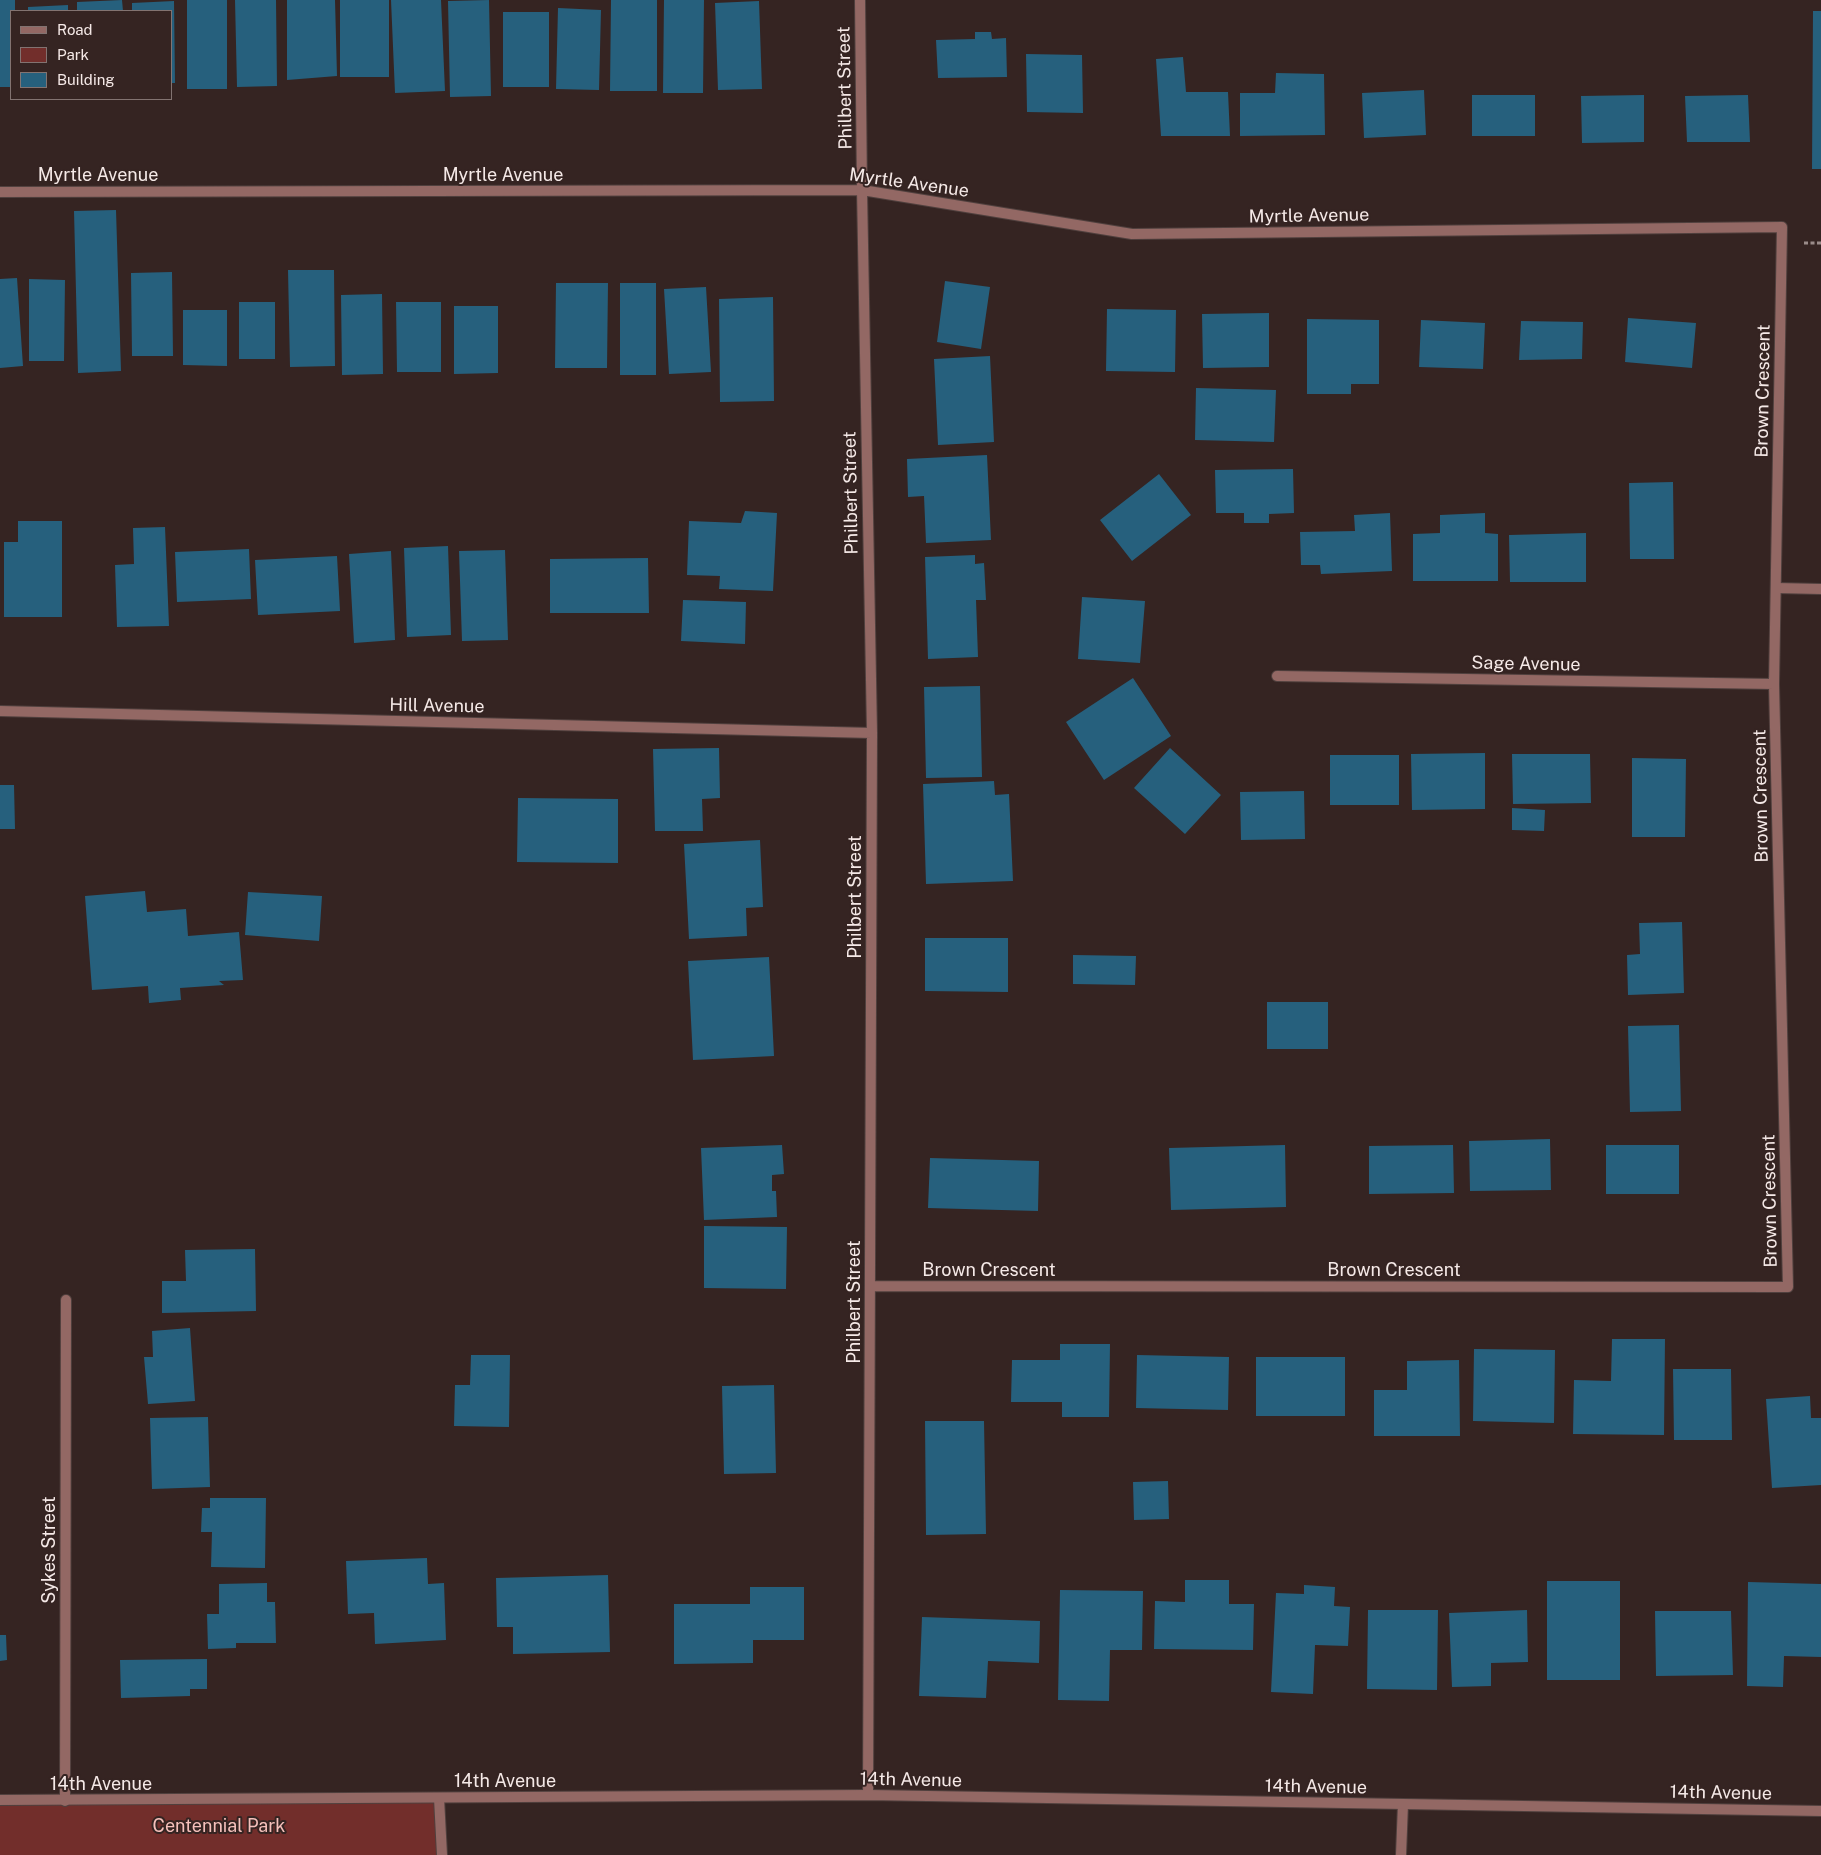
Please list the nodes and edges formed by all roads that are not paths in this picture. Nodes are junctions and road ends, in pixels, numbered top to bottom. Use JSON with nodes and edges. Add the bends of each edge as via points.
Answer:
{"nodes":[{"id":1,"x":860,"y":0,"type":"edge"},
{"id":2,"x":862,"y":190,"type":"junction"},
{"id":3,"x":0,"y":192,"type":"edge"},
{"id":4,"x":1782,"y":227,"type":"joint"},
{"id":5,"x":1776,"y":588,"type":"junction"},
{"id":6,"x":1821,"y":589,"type":"edge"},
{"id":7,"x":1277,"y":676,"type":"dead end"},
{"id":8,"x":1774,"y":684,"type":"junction"},
{"id":9,"x":0,"y":711,"type":"edge"},
{"id":10,"x":872,"y":733,"type":"junction"},
{"id":11,"x":870,"y":1286,"type":"junction"},
{"id":12,"x":66,"y":1300,"type":"dead end"},
{"id":13,"x":868,"y":1795,"type":"junction"},
{"id":14,"x":439,"y":1798,"type":"junction"},
{"id":15,"x":0,"y":1800,"type":"edge"},
{"id":16,"x":64,"y":1801,"type":"junction"},
{"id":17,"x":1403,"y":1804,"type":"junction"},
{"id":18,"x":1821,"y":1811,"type":"edge"},
{"id":19,"x":442,"y":1855,"type":"edge"},
{"id":20,"x":1401,"y":1855,"type":"edge"}],
"edges":[{"from":1,"to":2,"type":"street","name":"Philbert Street"},
{"from":2,"to":3,"type":"street","name":"Myrtle Avenue"},
{"from":2,"to":4,"type":"street","name":"Myrtle Avenue","via":[[1132,234]]},
{"from":2,"to":10,"type":"street","name":"Philbert Street"},
{"from":4,"to":5,"type":"street","name":"Brown Crescent"},
{"from":5,"to":6,"type":"street"},
{"from":5,"to":8,"type":"street","name":"Brown Crescent"},
{"from":7,"to":8,"type":"street","name":"Sage Avenue"},
{"from":8,"to":11,"type":"street","name":"Brown Crescent","via":[[1788,1287]]},
{"from":9,"to":10,"type":"street","name":"Hill Avenue"},
{"from":10,"to":11,"type":"street","name":"Philbert Street"},
{"from":11,"to":13,"type":"street","name":"Philbert Street"},
{"from":12,"to":16,"type":"street","name":"Sykes Street"},
{"from":13,"to":14,"type":"street","name":"14th Avenue"},
{"from":13,"to":17,"type":"street","name":"14th Avenue"},
{"from":14,"to":16,"type":"street","name":"14th Avenue"},
{"from":14,"to":19,"type":"street"},
{"from":15,"to":16,"type":"street","name":"14th Avenue"},
{"from":17,"to":18,"type":"street","name":"14th Avenue"},
{"from":17,"to":20,"type":"street"}]}
